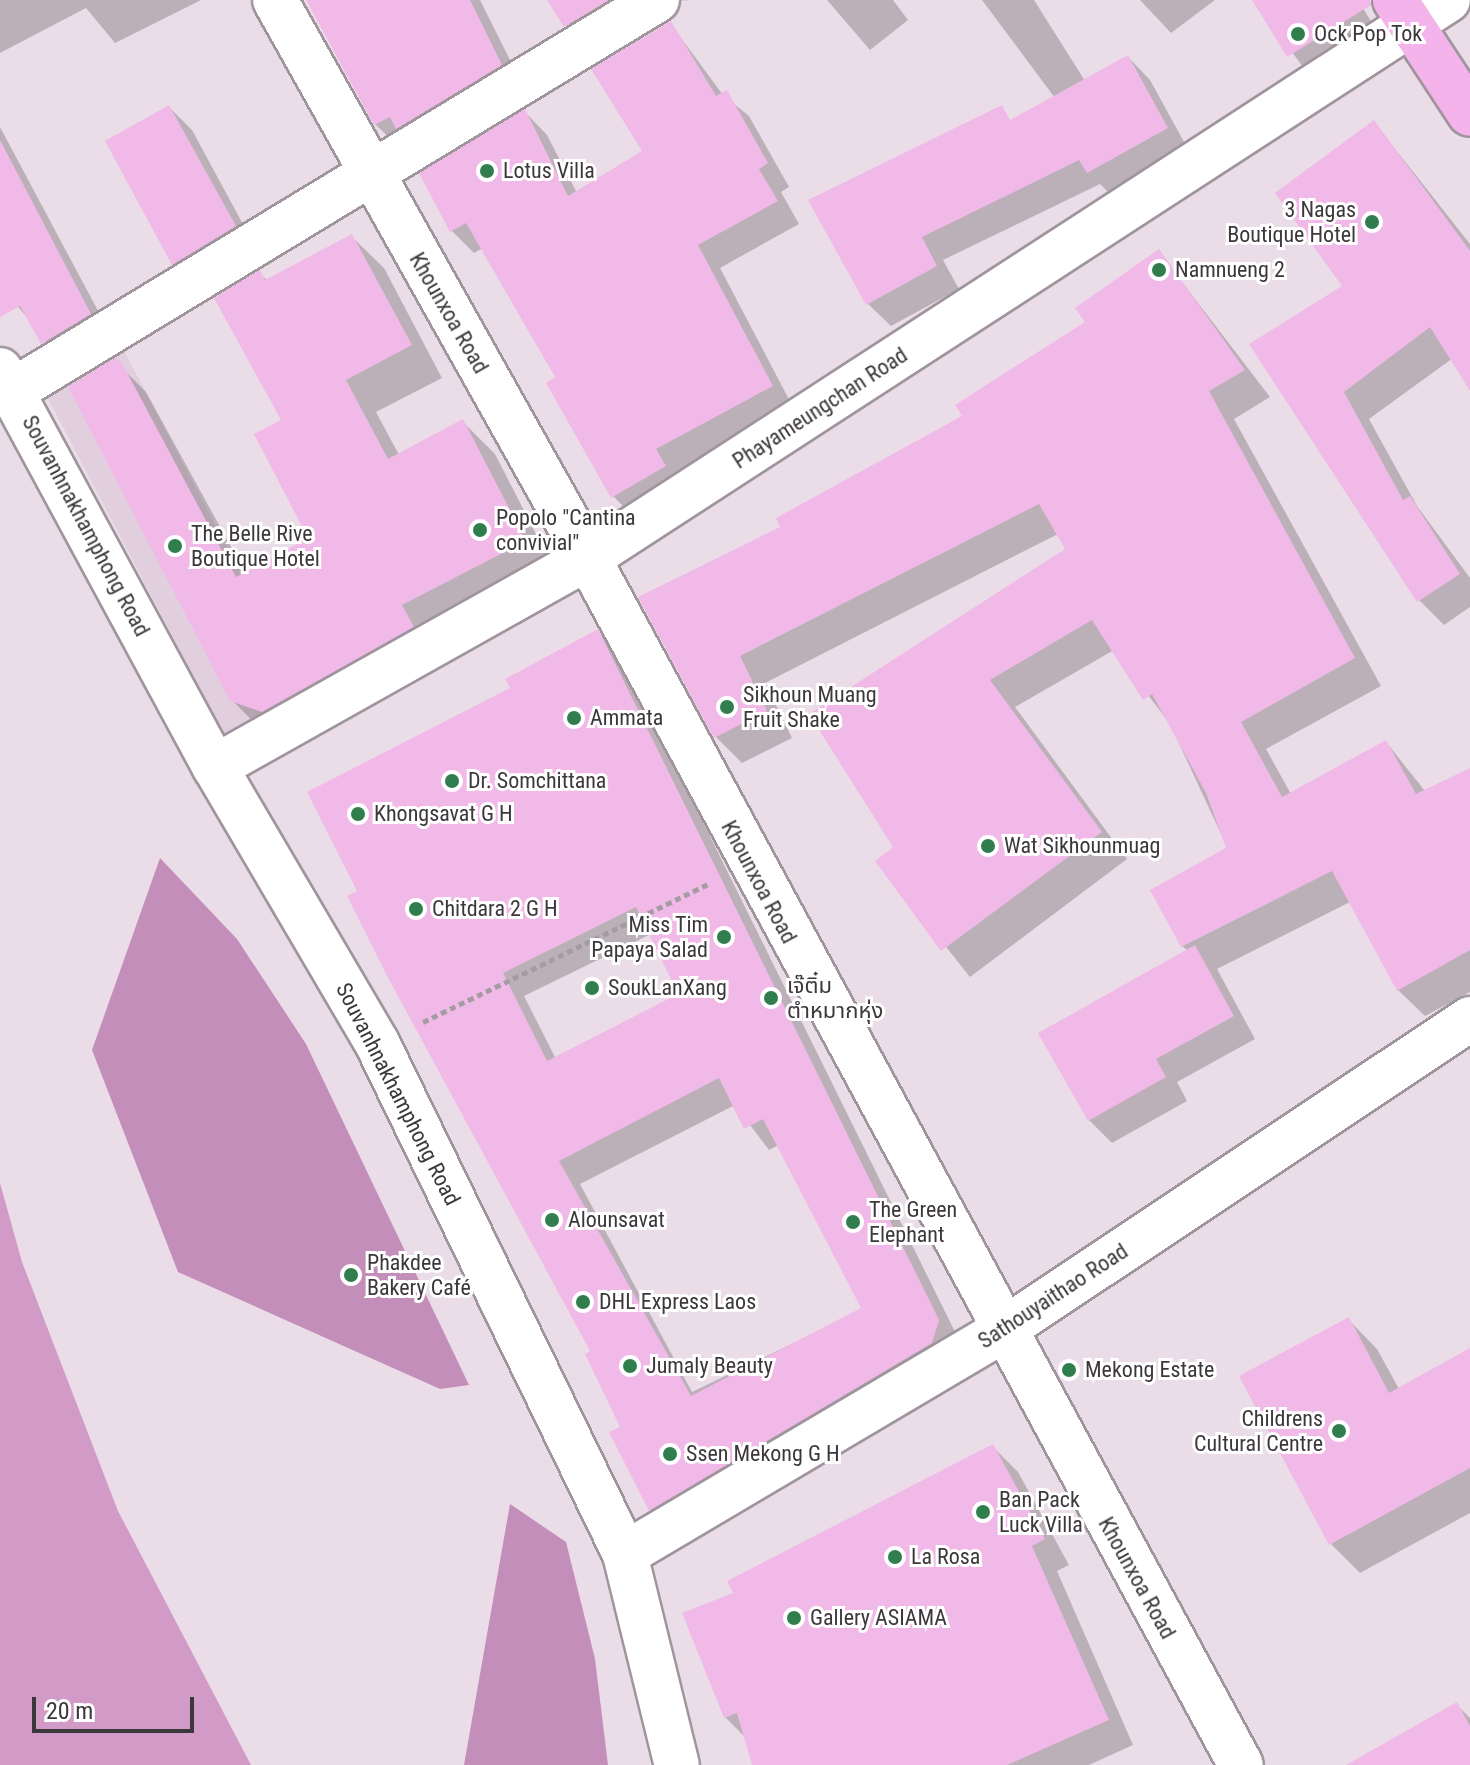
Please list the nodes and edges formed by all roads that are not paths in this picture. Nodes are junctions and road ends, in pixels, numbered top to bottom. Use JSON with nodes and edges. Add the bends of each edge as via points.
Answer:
{"nodes":[{"id":1,"x":275,"y":0,"type":"edge"},
{"id":2,"x":657,"y":0,"type":"edge"},
{"id":3,"x":1448,"y":0,"type":"edge"},
{"id":4,"x":1402,"y":12,"type":"edge"},
{"id":5,"x":1470,"y":114,"type":"edge"},
{"id":6,"x":369,"y":170,"type":"junction"},
{"id":7,"x":7,"y":380,"type":"edge"},
{"id":8,"x":588,"y":558,"type":"junction"},
{"id":9,"x":215,"y":767,"type":"junction"},
{"id":10,"x":1470,"y":1019,"type":"edge"},
{"id":11,"x":1000,"y":1332,"type":"junction"},
{"id":12,"x":625,"y":1554,"type":"junction"},
{"id":13,"x":677,"y":1765,"type":"edge"},
{"id":14,"x":1241,"y":1765,"type":"edge"}],
"edges":[{"from":1,"to":6,"type":"street","name":"Khounxoa Road"},
{"from":2,"to":6,"type":"street"},
{"from":3,"to":4,"type":"street","name":"Phayameungchan Road"},
{"from":4,"to":5,"type":"main road"},
{"from":4,"to":8,"type":"street","name":"Phayameungchan Road"},
{"from":6,"to":7,"type":"street"},
{"from":6,"to":8,"type":"street","name":"Khounxoa Road"},
{"from":7,"to":9,"type":"street","name":"Souvanhnakhamphong Road"},
{"from":8,"to":9,"type":"street","name":"Phayameungchan Road"},
{"from":8,"to":11,"type":"street","name":"Khounxoa Road"},
{"from":9,"to":12,"type":"street","name":"Souvanhnakhamphong Road","via":[[377,1043]]},
{"from":10,"to":11,"type":"street","name":"Sathouyaithao Road"},
{"from":11,"to":12,"type":"street","name":"Sathouyaithao Road"},
{"from":11,"to":14,"type":"street","name":"Khounxoa Road"},
{"from":12,"to":13,"type":"street","name":"Souvanhnakhamphong Road"}]}
